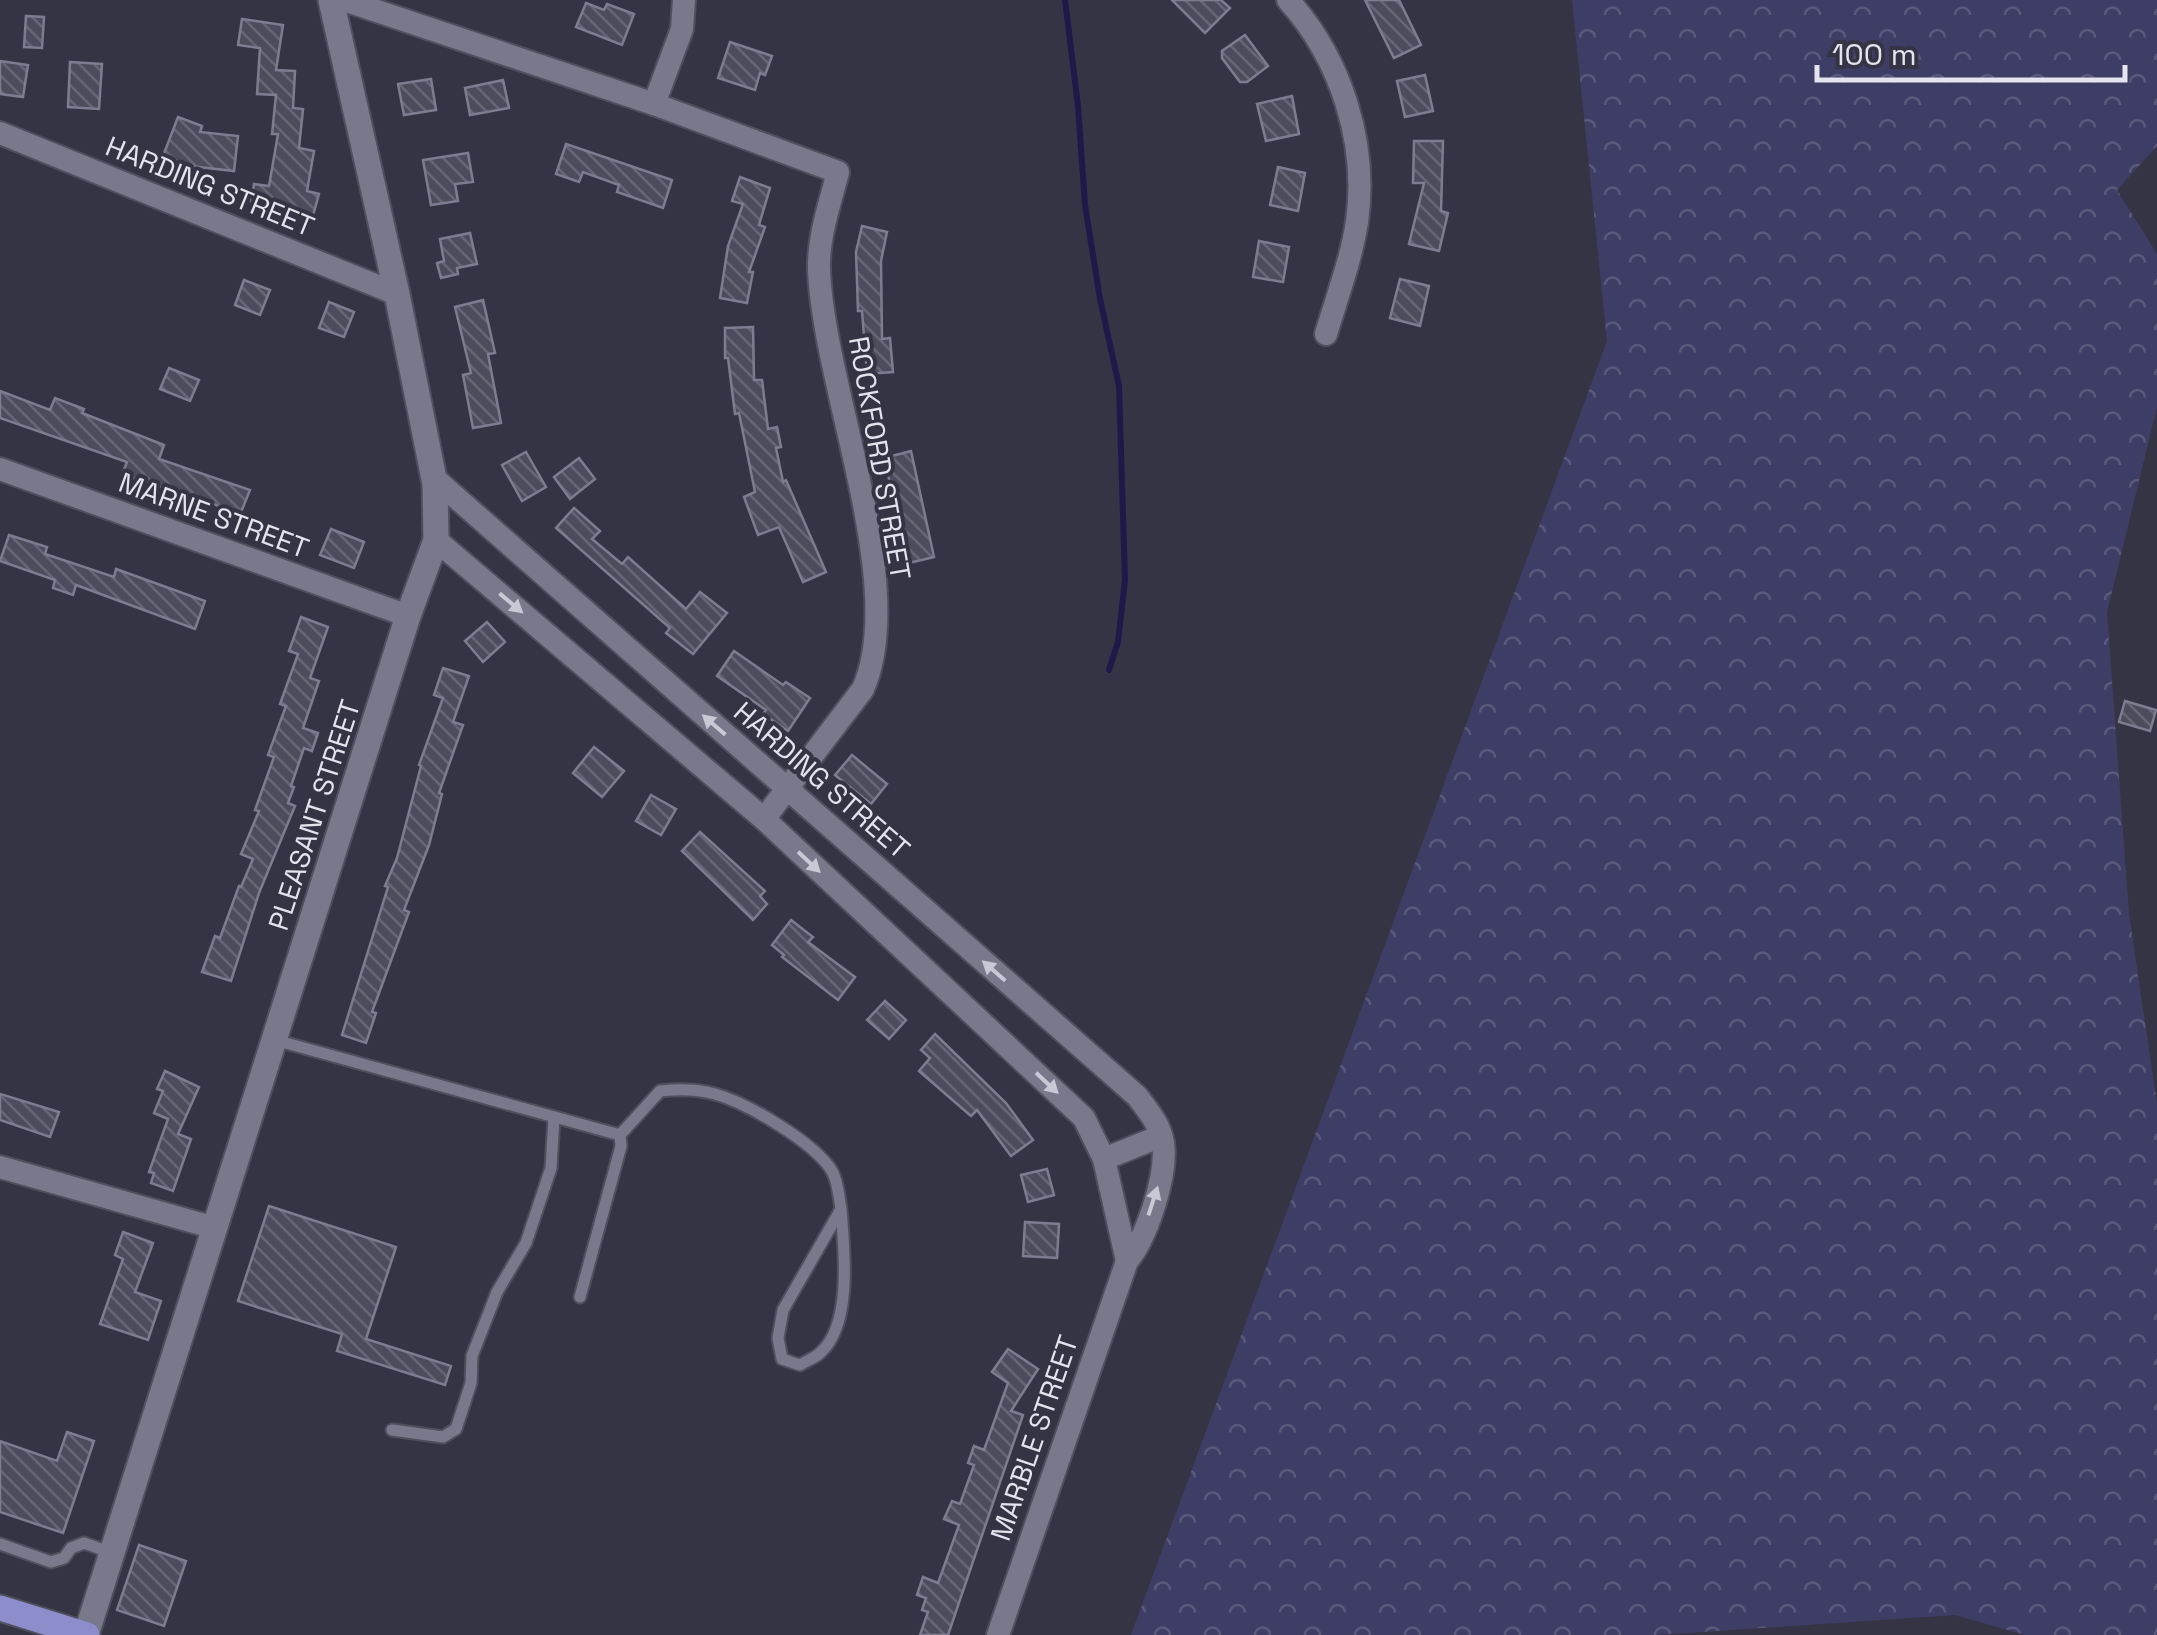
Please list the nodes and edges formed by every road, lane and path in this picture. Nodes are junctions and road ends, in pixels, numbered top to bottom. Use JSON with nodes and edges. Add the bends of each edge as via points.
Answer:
{"nodes":[{"id":1,"x":331,"y":0,"type":"edge"},
{"id":2,"x":344,"y":0,"type":"edge"},
{"id":3,"x":684,"y":0,"type":"edge"},
{"id":4,"x":1288,"y":0,"type":"edge"},
{"id":5,"x":654,"y":104,"type":"junction"},
{"id":6,"x":0,"y":134,"type":"edge"},
{"id":7,"x":397,"y":294,"type":"junction"},
{"id":8,"x":1326,"y":334,"type":"dead end"},
{"id":9,"x":0,"y":470,"type":"edge"},
{"id":10,"x":434,"y":478,"type":"junction"},
{"id":11,"x":436,"y":540,"type":"junction"},
{"id":12,"x":408,"y":616,"type":"junction"},
{"id":13,"x":787,"y":789,"type":"junction"},
{"id":14,"x":764,"y":819,"type":"junction"},
{"id":15,"x":274,"y":1040,"type":"junction"},
{"id":16,"x":554,"y":1117,"type":"junction"},
{"id":17,"x":620,"y":1135,"type":"junction"},
{"id":18,"x":1161,"y":1136,"type":"junction"},
{"id":19,"x":1104,"y":1159,"type":"junction"},
{"id":20,"x":0,"y":1167,"type":"edge"},
{"id":21,"x":841,"y":1209,"type":"junction"},
{"id":22,"x":215,"y":1228,"type":"junction"},
{"id":23,"x":1127,"y":1260,"type":"junction"},
{"id":24,"x":580,"y":1297,"type":"dead end"},
{"id":25,"x":392,"y":1430,"type":"dead end"},
{"id":26,"x":0,"y":1544,"type":"edge"},
{"id":27,"x":112,"y":1553,"type":"junction"},
{"id":28,"x":0,"y":1608,"type":"edge"},
{"id":29,"x":87,"y":1635,"type":"edge"},
{"id":30,"x":998,"y":1635,"type":"edge"}],
"edges":[{"from":1,"to":7,"type":"street","name":"PLEASANT STREET"},
{"from":2,"to":5,"type":"street"},
{"from":3,"to":5,"type":"street","via":[[682,28]]},
{"from":4,"to":8,"type":"street","via":[[1330,64],[1357,144],[1357,220]]},
{"from":5,"to":13,"type":"street","name":"ROCKFORD STREET","via":[[838,172],[819,268],[870,544],[875,644],[863,689]]},
{"from":6,"to":7,"type":"street","name":"HARDING STREET"},
{"from":7,"to":10,"type":"street","name":"PLEASANT STREET"},
{"from":9,"to":12,"type":"street","name":"MARNE STREET"},
{"from":10,"to":11,"type":"street","name":"PLEASANT STREET"},
{"from":13,"to":10,"type":"street","name":"HARDING STREET","one_way":true},
{"from":11,"to":12,"type":"street","name":"PLEASANT STREET"},
{"from":11,"to":14,"type":"street","one_way":true},
{"from":12,"to":15,"type":"street","name":"PLEASANT STREET"},
{"from":13,"to":14,"type":"street","name":"ROCKFORD STREET"},
{"from":18,"to":13,"type":"street","name":"HARDING STREET","one_way":true,"via":[[1137,1096]]},
{"from":14,"to":19,"type":"street","one_way":true,"via":[[1084,1118]]},
{"from":15,"to":16,"type":"lane"},
{"from":15,"to":22,"type":"street","name":"PLEASANT STREET"},
{"from":16,"to":17,"type":"lane"},
{"from":16,"to":25,"type":"lane","via":[[551,1168],[526,1242],[472,1356],[456,1430],[443,1438]]},
{"from":17,"to":21,"type":"lane","via":[[660,1091],[716,1094],[769,1119],[818,1154],[834,1173]]},
{"from":17,"to":24,"type":"lane"},
{"from":18,"to":19,"type":"street"},
{"from":23,"to":18,"type":"street","name":"MARBLE STREET","one_way":true,"via":[[1139,1248],[1164,1169]]},
{"from":19,"to":23,"type":"street"},
{"from":20,"to":22,"type":"street"},
{"from":21,"to":21,"type":"lane","via":[[784,1310],[782,1360],[800,1364],[834,1334],[844,1268]]},
{"from":22,"to":27,"type":"street","name":"PLEASANT STREET"},
{"from":23,"to":30,"type":"street","name":"MARBLE STREET"},
{"from":26,"to":27,"type":"lane","via":[[52,1562],[84,1544]]},
{"from":27,"to":29,"type":"street","name":"PLEASANT STREET"},
{"from":28,"to":29,"type":"main road"}]}
